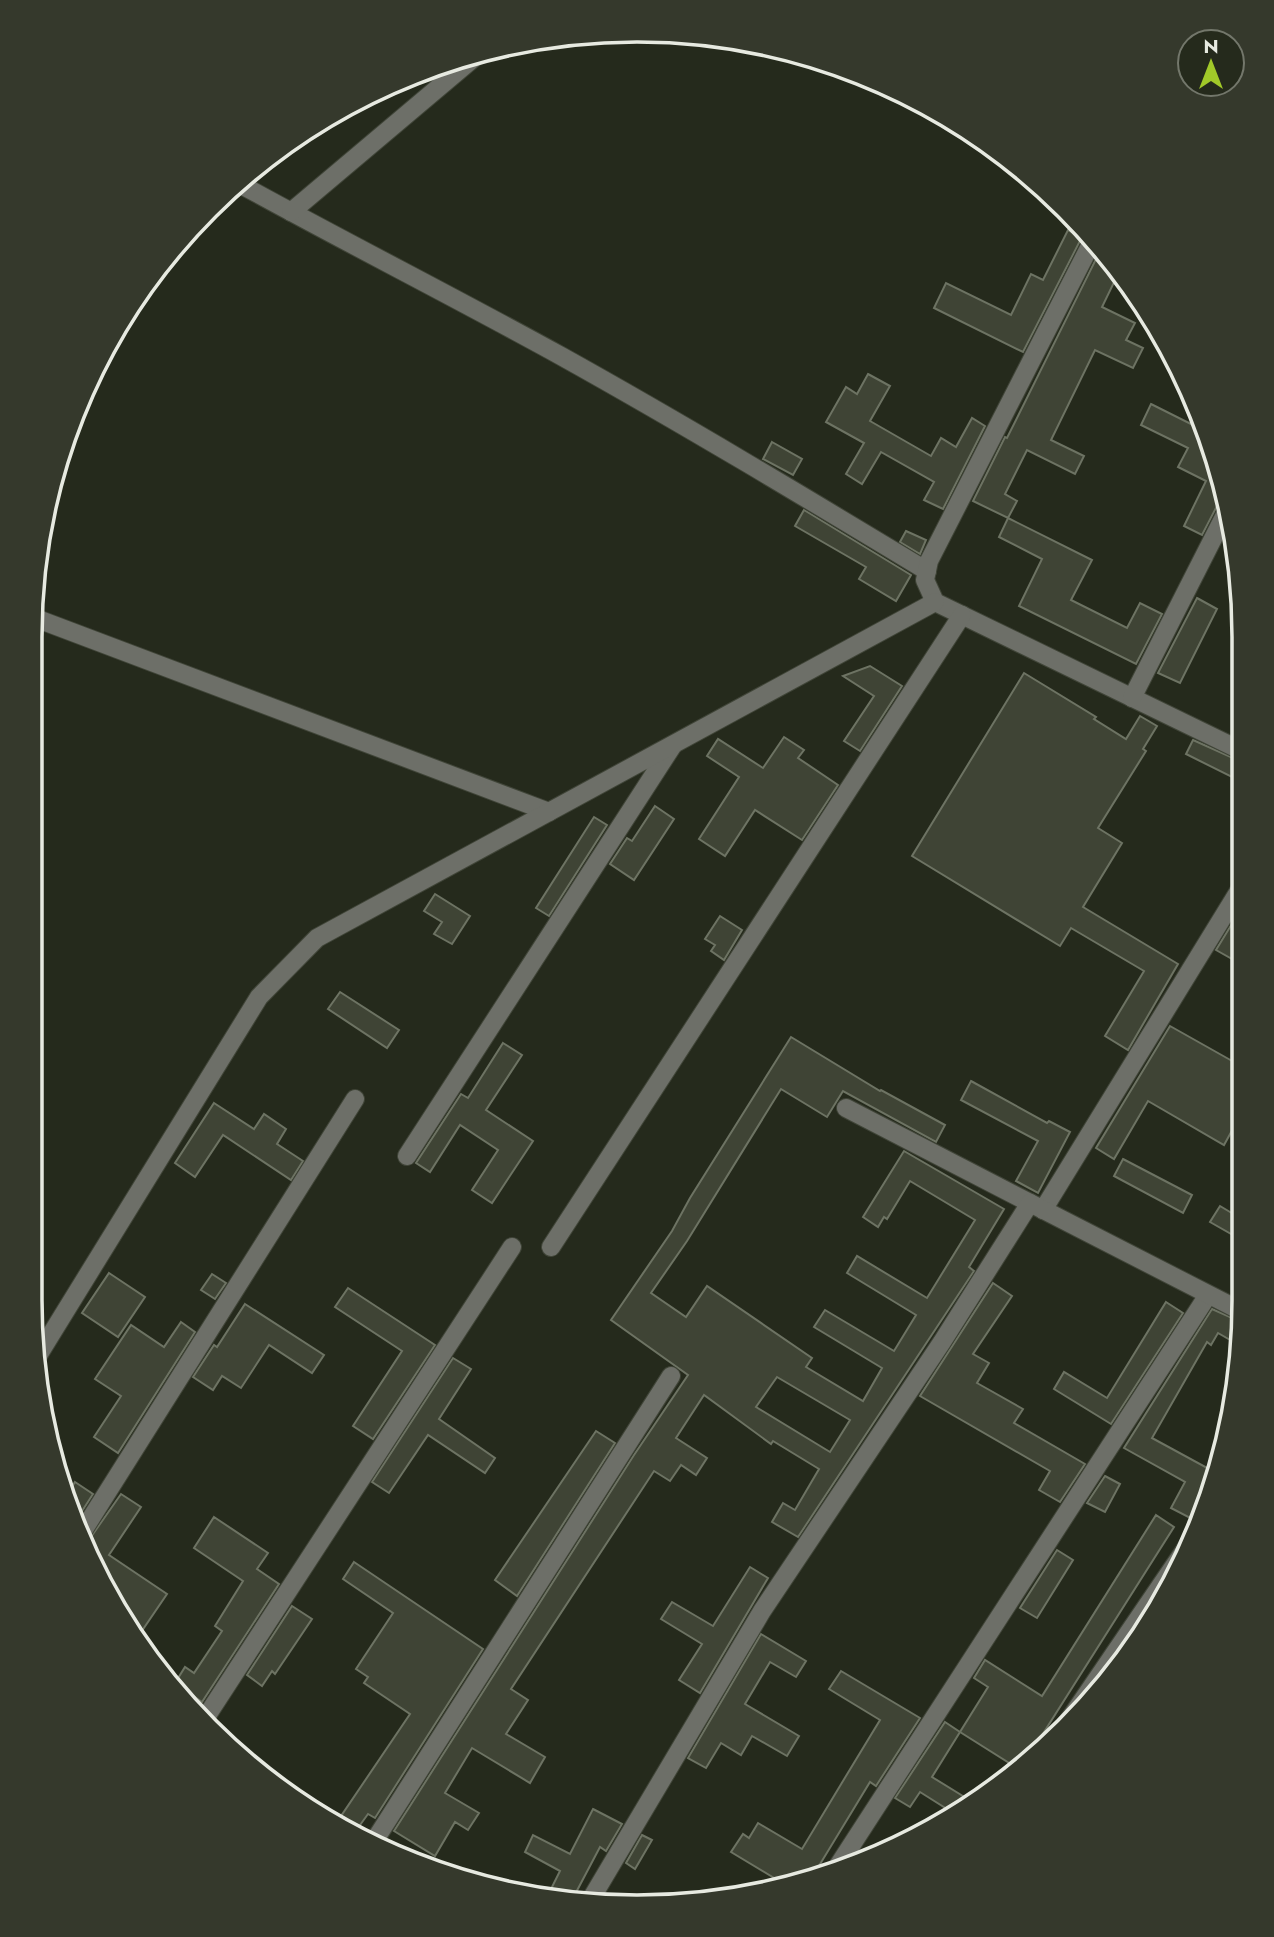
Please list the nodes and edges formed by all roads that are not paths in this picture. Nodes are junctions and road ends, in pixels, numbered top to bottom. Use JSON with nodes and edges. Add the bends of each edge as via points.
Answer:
{"nodes":[{"id":1,"x":460,"y":69,"type":"edge"},
{"id":2,"x":247,"y":188,"type":"edge"},
{"id":3,"x":291,"y":212,"type":"junction"},
{"id":4,"x":1088,"y":250,"type":"edge"},
{"id":5,"x":1221,"y":522,"type":"edge"},
{"id":6,"x":927,"y":571,"type":"junction"},
{"id":7,"x":935,"y":602,"type":"junction"},
{"id":8,"x":962,"y":615,"type":"junction"},
{"id":9,"x":42,"y":621,"type":"edge"},
{"id":10,"x":1132,"y":698,"type":"junction"},
{"id":11,"x":674,"y":744,"type":"junction"},
{"id":12,"x":1232,"y":746,"type":"edge"},
{"id":13,"x":549,"y":812,"type":"junction"},
{"id":14,"x":1232,"y":900,"type":"edge"},
{"id":15,"x":355,"y":1099,"type":"dead end"},
{"id":16,"x":846,"y":1108,"type":"dead end"},
{"id":17,"x":407,"y":1156,"type":"dead end"},
{"id":18,"x":1036,"y":1206,"type":"junction"},
{"id":19,"x":512,"y":1247,"type":"dead end"},
{"id":20,"x":551,"y":1247,"type":"dead end"},
{"id":21,"x":1208,"y":1295,"type":"junction"},
{"id":22,"x":1232,"y":1307,"type":"edge"},
{"id":23,"x":44,"y":1346,"type":"edge"},
{"id":24,"x":671,"y":1376,"type":"dead end"},
{"id":25,"x":86,"y":1526,"type":"edge"},
{"id":26,"x":1152,"y":1597,"type":"edge"},
{"id":27,"x":1103,"y":1669,"type":"edge"},
{"id":28,"x":209,"y":1713,"type":"edge"},
{"id":29,"x":378,"y":1836,"type":"edge"},
{"id":30,"x":843,"y":1858,"type":"edge"},
{"id":31,"x":595,"y":1894,"type":"edge"}],
"edges":[{"from":1,"to":3,"type":"street"},
{"from":2,"to":3,"type":"street"},
{"from":3,"to":6,"type":"street","via":[[563,358]]},
{"from":4,"to":6,"type":"street"},
{"from":5,"to":10,"type":"street"},
{"from":6,"to":7,"type":"street","via":[[925,580]]},
{"from":7,"to":8,"type":"street"},
{"from":7,"to":11,"type":"street"},
{"from":8,"to":10,"type":"street"},
{"from":8,"to":20,"type":"street"},
{"from":9,"to":13,"type":"street"},
{"from":10,"to":12,"type":"street"},
{"from":11,"to":13,"type":"street"},
{"from":11,"to":17,"type":"street"},
{"from":13,"to":23,"type":"street","via":[[317,938],[260,997]]},
{"from":14,"to":18,"type":"street"},
{"from":15,"to":25,"type":"street"},
{"from":16,"to":18,"type":"street"},
{"from":18,"to":21,"type":"street"},
{"from":18,"to":31,"type":"street","via":[[762,1611]]},
{"from":19,"to":28,"type":"street"},
{"from":21,"to":22,"type":"street"},
{"from":21,"to":30,"type":"street"},
{"from":24,"to":29,"type":"street"},
{"from":26,"to":27,"type":"street"}]}
